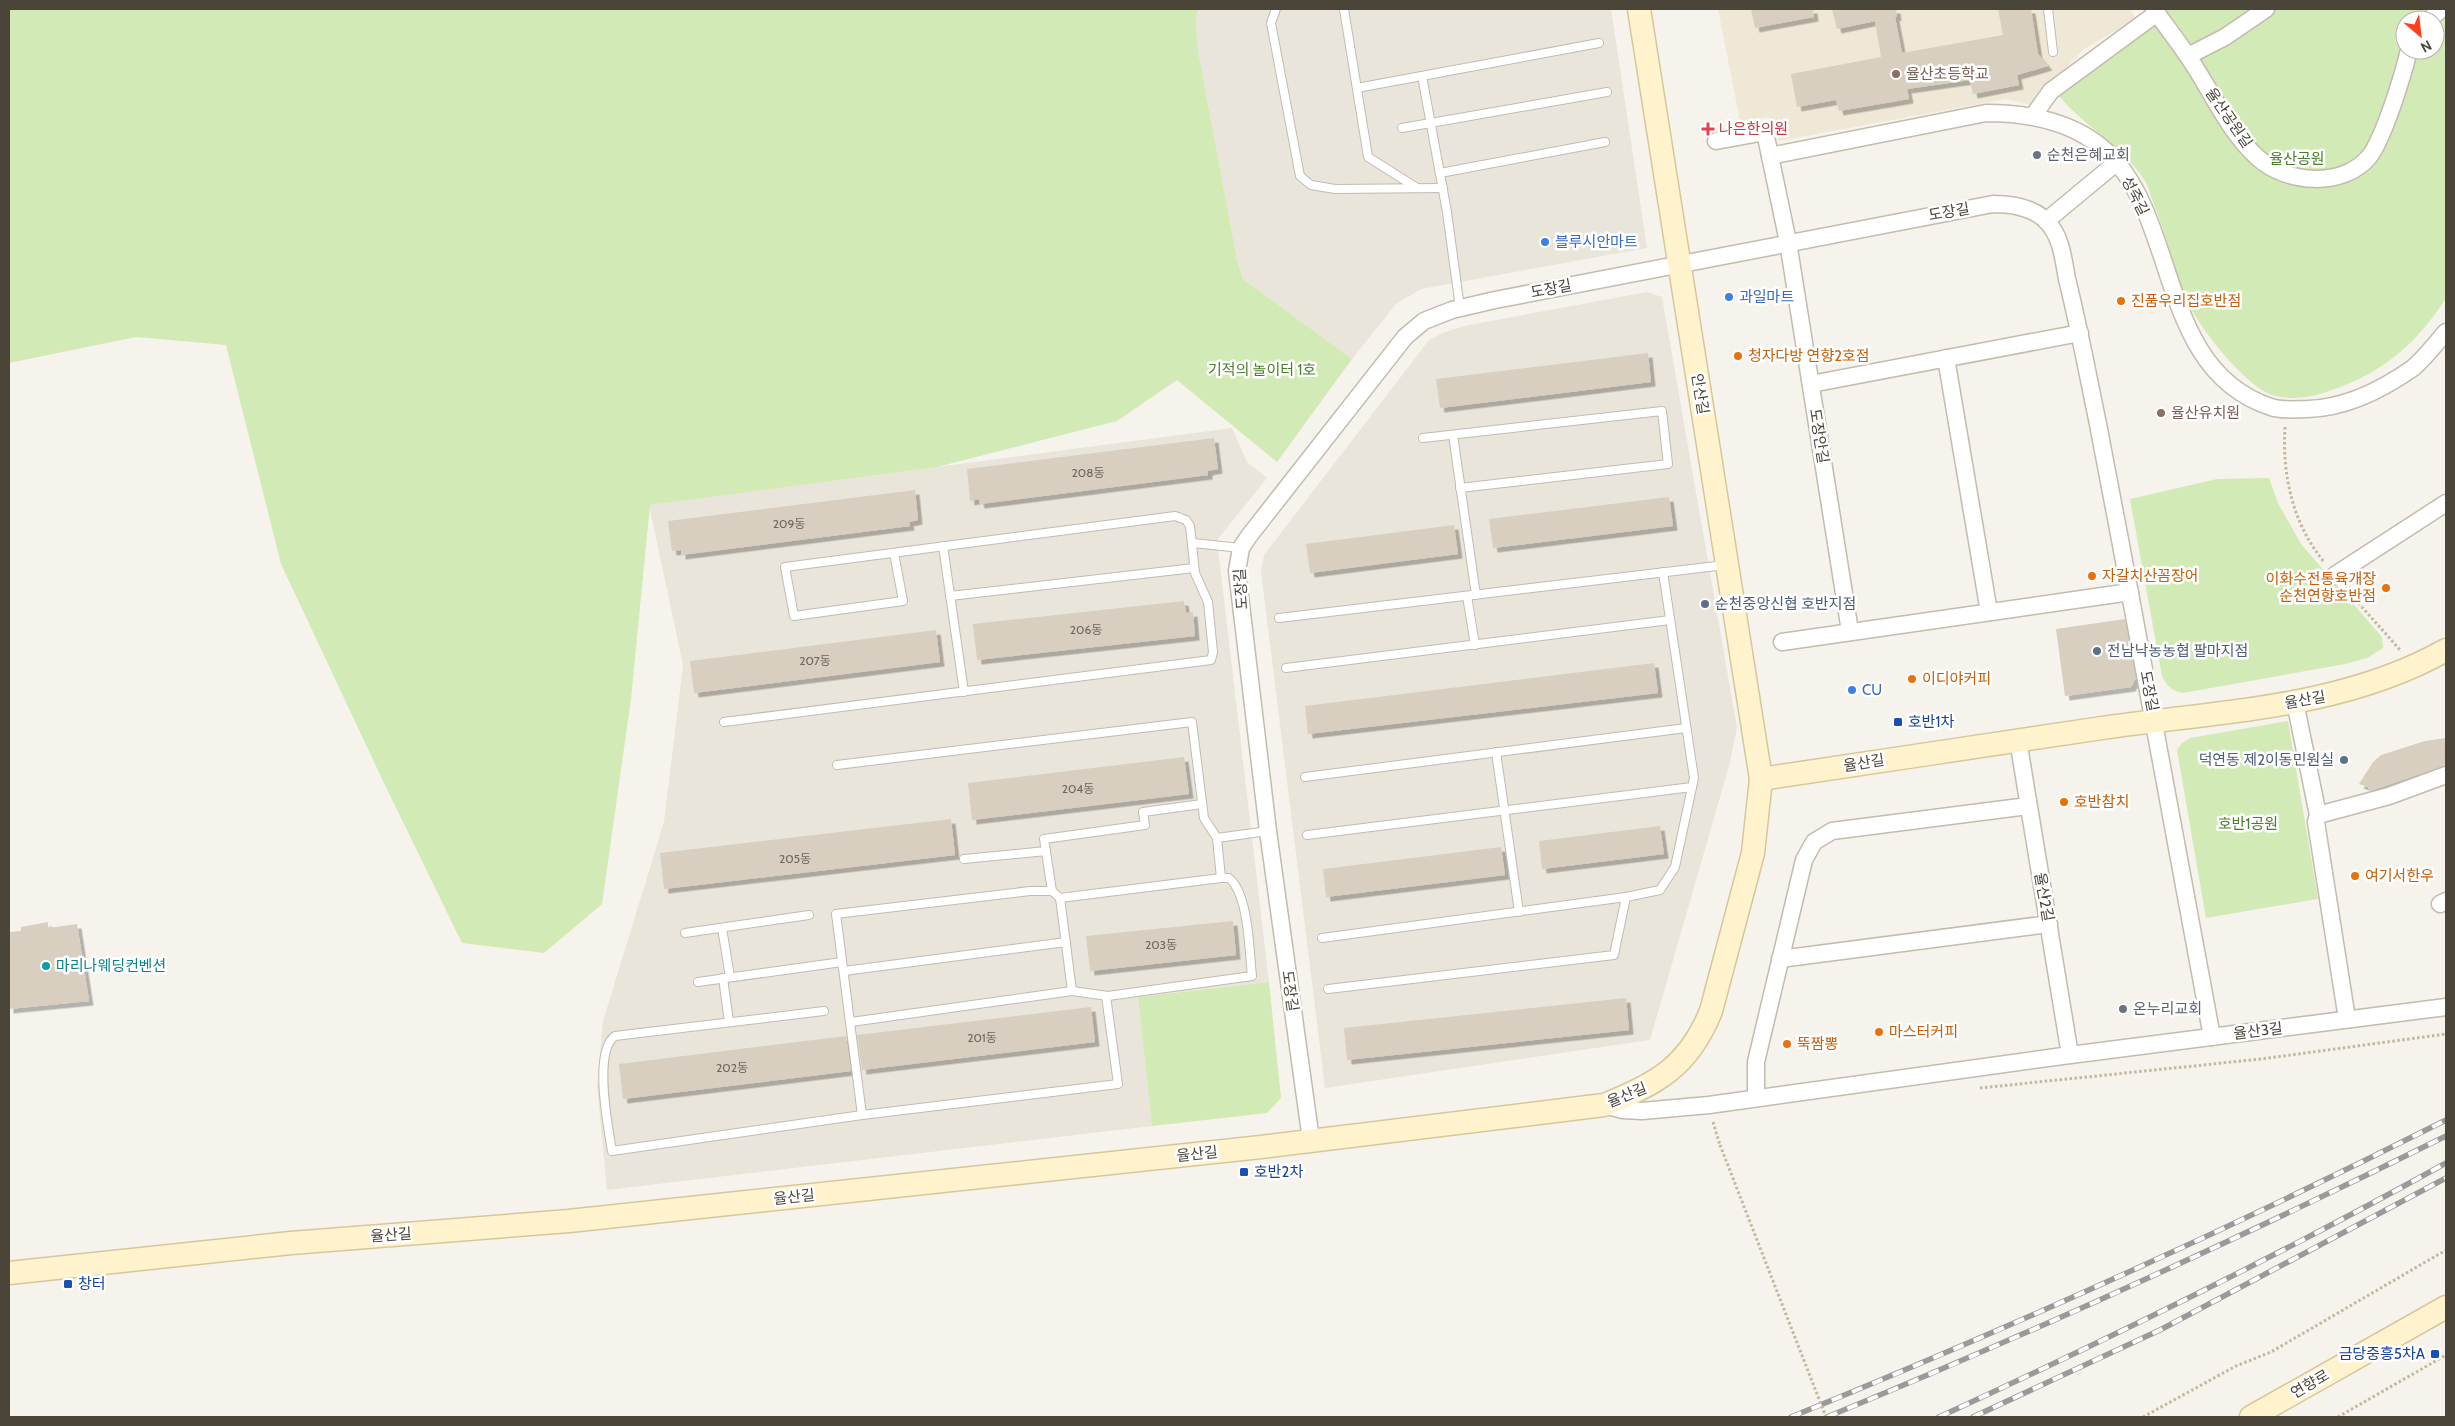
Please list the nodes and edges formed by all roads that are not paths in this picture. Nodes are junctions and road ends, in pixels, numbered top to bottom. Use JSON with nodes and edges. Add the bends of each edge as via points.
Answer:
{"nodes":[{"id":1,"x":1276,"y":9,"type":"edge"},
{"id":2,"x":1344,"y":9,"type":"edge"},
{"id":3,"x":1639,"y":9,"type":"edge"},
{"id":4,"x":2048,"y":9,"type":"edge"},
{"id":5,"x":2266,"y":9,"type":"edge"},
{"id":6,"x":2156,"y":11,"type":"edge"},
{"id":7,"x":1599,"y":43,"type":"dead end"},
{"id":8,"x":2053,"y":52,"type":"dead end"},
{"id":9,"x":2188,"y":56,"type":"junction"},
{"id":10,"x":2406,"y":60,"type":"edge"},
{"id":11,"x":1422,"y":76,"type":"junction"},
{"id":12,"x":1357,"y":88,"type":"junction"},
{"id":13,"x":1607,"y":92,"type":"dead end"},
{"id":14,"x":2033,"y":116,"type":"junction"},
{"id":15,"x":1430,"y":123,"type":"junction"},
{"id":16,"x":1402,"y":128,"type":"dead end"},
{"id":17,"x":1716,"y":141,"type":"dead end"},
{"id":18,"x":1605,"y":142,"type":"dead end"},
{"id":19,"x":1770,"y":156,"type":"junction"},
{"id":20,"x":2116,"y":163,"type":"junction"},
{"id":21,"x":1440,"y":172,"type":"junction"},
{"id":22,"x":1417,"y":188,"type":"junction"},
{"id":23,"x":1443,"y":188,"type":"junction"},
{"id":24,"x":2046,"y":221,"type":"junction"},
{"id":25,"x":1788,"y":242,"type":"junction"},
{"id":26,"x":1679,"y":264,"type":"junction"},
{"id":27,"x":1460,"y":308,"type":"junction"},
{"id":28,"x":2446,"y":332,"type":"edge"},
{"id":29,"x":2080,"y":333,"type":"junction"},
{"id":30,"x":1946,"y":358,"type":"junction"},
{"id":31,"x":1811,"y":384,"type":"junction"},
{"id":32,"x":1453,"y":435,"type":"junction"},
{"id":33,"x":1423,"y":438,"type":"dead end"},
{"id":34,"x":1460,"y":488,"type":"junction"},
{"id":35,"x":2446,"y":503,"type":"edge"},
{"id":36,"x":1192,"y":543,"type":"junction"},
{"id":37,"x":943,"y":546,"type":"junction"},
{"id":38,"x":1241,"y":548,"type":"junction"},
{"id":39,"x":894,"y":553,"type":"junction"},
{"id":40,"x":1727,"y":565,"type":"junction"},
{"id":41,"x":1194,"y":568,"type":"junction"},
{"id":42,"x":1663,"y":572,"type":"junction"},
{"id":43,"x":2335,"y":575,"type":"road end"},
{"id":44,"x":2130,"y":592,"type":"junction"},
{"id":45,"x":1476,"y":595,"type":"junction"},
{"id":46,"x":950,"y":596,"type":"junction"},
{"id":47,"x":1467,"y":596,"type":"junction"},
{"id":48,"x":1989,"y":612,"type":"junction"},
{"id":49,"x":1279,"y":618,"type":"dead end"},
{"id":50,"x":1670,"y":620,"type":"junction"},
{"id":51,"x":1850,"y":631,"type":"junction"},
{"id":52,"x":1782,"y":642,"type":"dead end"},
{"id":53,"x":1475,"y":645,"type":"junction"},
{"id":54,"x":2446,"y":650,"type":"edge"},
{"id":55,"x":1286,"y":668,"type":"dead end"},
{"id":56,"x":964,"y":692,"type":"junction"},
{"id":57,"x":2295,"y":702,"type":"junction"},
{"id":58,"x":2155,"y":721,"type":"junction"},
{"id":59,"x":724,"y":722,"type":"dead end"},
{"id":60,"x":1686,"y":728,"type":"junction"},
{"id":61,"x":2018,"y":740,"type":"junction"},
{"id":62,"x":1496,"y":752,"type":"junction"},
{"id":63,"x":837,"y":765,"type":"dead end"},
{"id":64,"x":2446,"y":775,"type":"edge"},
{"id":65,"x":1305,"y":777,"type":"dead end"},
{"id":66,"x":1761,"y":779,"type":"junction"},
{"id":67,"x":1692,"y":787,"type":"junction"},
{"id":68,"x":1202,"y":804,"type":"junction"},
{"id":69,"x":2028,"y":806,"type":"junction"},
{"id":70,"x":1504,"y":810,"type":"junction"},
{"id":71,"x":2318,"y":815,"type":"junction"},
{"id":72,"x":1268,"y":832,"type":"junction"},
{"id":73,"x":1307,"y":835,"type":"dead end"},
{"id":74,"x":1217,"y":838,"type":"junction"},
{"id":75,"x":1046,"y":851,"type":"junction"},
{"id":76,"x":964,"y":859,"type":"dead end"},
{"id":77,"x":1221,"y":878,"type":"junction"},
{"id":78,"x":1052,"y":892,"type":"junction"},
{"id":79,"x":1626,"y":897,"type":"junction"},
{"id":80,"x":1060,"y":898,"type":"junction"},
{"id":81,"x":1519,"y":912,"type":"junction"},
{"id":82,"x":809,"y":916,"type":"dead end"},
{"id":83,"x":2049,"y":924,"type":"junction"},
{"id":84,"x":722,"y":928,"type":"junction"},
{"id":85,"x":685,"y":933,"type":"dead end"},
{"id":86,"x":1322,"y":938,"type":"dead end"},
{"id":87,"x":1066,"y":942,"type":"junction"},
{"id":88,"x":1780,"y":959,"type":"junction"},
{"id":89,"x":843,"y":967,"type":"junction"},
{"id":90,"x":726,"y":978,"type":"junction"},
{"id":91,"x":698,"y":982,"type":"dead end"},
{"id":92,"x":1328,"y":989,"type":"dead end"},
{"id":93,"x":1072,"y":991,"type":"junction"},
{"id":94,"x":1106,"y":996,"type":"junction"},
{"id":95,"x":2446,"y":1007,"type":"edge"},
{"id":96,"x":824,"y":1011,"type":"dead end"},
{"id":97,"x":2347,"y":1019,"type":"junction"},
{"id":98,"x":729,"y":1022,"type":"junction"},
{"id":99,"x":851,"y":1022,"type":"junction"},
{"id":100,"x":2212,"y":1036,"type":"junction"},
{"id":101,"x":2070,"y":1055,"type":"junction"},
{"id":102,"x":1756,"y":1098,"type":"junction"},
{"id":103,"x":1604,"y":1105,"type":"junction"},
{"id":104,"x":862,"y":1115,"type":"junction"},
{"id":105,"x":1311,"y":1140,"type":"junction"},
{"id":106,"x":9,"y":1273,"type":"edge"},
{"id":107,"x":2446,"y":1306,"type":"edge"},
{"id":108,"x":2251,"y":1417,"type":"edge"}],
"edges":[{"from":1,"to":22,"type":"lane","via":[[1271,23],[1300,176],[1311,185],[1335,189]]},
{"from":2,"to":12,"type":"lane"},
{"from":3,"to":26,"type":"street","name":"안산길"},
{"from":4,"to":8,"type":"lane"},
{"from":5,"to":9,"type":"street","via":[[2225,37]]},
{"from":6,"to":9,"type":"street","name":"율산공원길"},
{"from":6,"to":14,"type":"street","via":[[2051,91]]},
{"from":7,"to":11,"type":"lane"},
{"from":9,"to":10,"type":"street","name":"율산공원길","via":[[2217,105],[2259,159],[2285,174],[2307,179],[2343,173],[2369,157],[2378,142]]},
{"from":11,"to":12,"type":"lane"},
{"from":11,"to":15,"type":"lane"},
{"from":12,"to":22,"type":"lane","via":[[1368,157]]},
{"from":13,"to":15,"type":"lane"},
{"from":14,"to":19,"type":"street","name":"성죽길","via":[[1986,113]]},
{"from":14,"to":20,"type":"street","name":"성죽길","via":[[2059,123],[2089,138]]},
{"from":15,"to":16,"type":"lane"},
{"from":15,"to":21,"type":"lane"},
{"from":17,"to":19,"type":"street","via":[[1765,132]]},
{"from":18,"to":21,"type":"lane"},
{"from":19,"to":25,"type":"street"},
{"from":20,"to":24,"type":"street"},
{"from":20,"to":28,"type":"street","name":"성죽길","via":[[2142,203],[2173,294],[2192,335],[2215,369],[2248,396],[2271,407],[2286,409],[2337,406],[2414,367]]},
{"from":21,"to":23,"type":"lane"},
{"from":22,"to":23,"type":"lane"},
{"from":23,"to":27,"type":"lane"},
{"from":24,"to":25,"type":"street","name":"도장길","via":[[2030,209],[2012,204],[1993,204]]},
{"from":24,"to":29,"type":"street","name":"도장길","via":[[2058,243]]},
{"from":25,"to":26,"type":"street","name":"도장길"},
{"from":25,"to":31,"type":"street","name":"도장안길"},
{"from":26,"to":27,"type":"street","name":"도장길"},
{"from":26,"to":40,"type":"street","name":"안산길"},
{"from":27,"to":38,"type":"street","name":"도장길","via":[[1424,321],[1405,337]]},
{"from":29,"to":30,"type":"street"},
{"from":29,"to":44,"type":"street","name":"도장길"},
{"from":30,"to":31,"type":"street"},
{"from":30,"to":48,"type":"street"},
{"from":31,"to":51,"type":"street","name":"도장안길"},
{"from":32,"to":33,"type":"lane"},
{"from":32,"to":34,"type":"lane"},
{"from":32,"to":34,"type":"lane","via":[[1662,411],[1668,464]]},
{"from":34,"to":45,"type":"lane"},
{"from":35,"to":43,"type":"street"},
{"from":36,"to":37,"type":"lane","via":[[1190,526],[1186,520],[1176,516]]},
{"from":36,"to":38,"type":"lane"},
{"from":36,"to":41,"type":"lane"},
{"from":37,"to":39,"type":"lane"},
{"from":37,"to":46,"type":"lane"},
{"from":38,"to":72,"type":"street","name":"도장길","via":[[1237,571]]},
{"from":39,"to":39,"type":"lane","via":[[785,567],[794,616],[903,601]]},
{"from":40,"to":42,"type":"lane"},
{"from":40,"to":66,"type":"street","name":"안산길"},
{"from":41,"to":46,"type":"lane"},
{"from":41,"to":56,"type":"lane","via":[[1208,602],[1211,660]]},
{"from":42,"to":45,"type":"lane"},
{"from":42,"to":50,"type":"lane"},
{"from":44,"to":48,"type":"street"},
{"from":44,"to":58,"type":"street","name":"도장길"},
{"from":45,"to":47,"type":"lane"},
{"from":46,"to":56,"type":"lane"},
{"from":47,"to":49,"type":"lane"},
{"from":47,"to":53,"type":"lane"},
{"from":48,"to":51,"type":"street"},
{"from":50,"to":53,"type":"lane"},
{"from":50,"to":60,"type":"lane"},
{"from":51,"to":52,"type":"street"},
{"from":53,"to":55,"type":"lane"},
{"from":54,"to":57,"type":"street","name":"율산길","via":[[2366,686]]},
{"from":56,"to":59,"type":"lane"},
{"from":57,"to":58,"type":"street","name":"율산길"},
{"from":57,"to":71,"type":"street"},
{"from":58,"to":61,"type":"street","name":"율산길"},
{"from":58,"to":100,"type":"street"},
{"from":60,"to":62,"type":"lane"},
{"from":60,"to":67,"type":"lane","via":[[1694,778]]},
{"from":61,"to":66,"type":"street","name":"율산길"},
{"from":61,"to":69,"type":"street","name":"율산2길"},
{"from":62,"to":65,"type":"lane"},
{"from":62,"to":70,"type":"lane"},
{"from":63,"to":68,"type":"lane","via":[[1192,722]]},
{"from":64,"to":71,"type":"street","via":[[2389,796]]},
{"from":66,"to":103,"type":"street","name":"율산길","via":[[1753,853],[1711,1011],[1702,1033],[1678,1065],[1656,1082]]},
{"from":67,"to":70,"type":"lane"},
{"from":67,"to":79,"type":"lane","via":[[1675,867],[1660,890]]},
{"from":68,"to":74,"type":"lane","via":[[1204,818]]},
{"from":68,"to":75,"type":"lane","via":[[1143,812],[1145,825],[1044,839]]},
{"from":69,"to":83,"type":"street","name":"율산2길"},
{"from":69,"to":88,"type":"street","via":[[1832,831],[1814,842],[1804,860]]},
{"from":70,"to":73,"type":"lane"},
{"from":70,"to":81,"type":"lane"},
{"from":71,"to":97,"type":"street","via":[[2316,822]]},
{"from":72,"to":74,"type":"lane"},
{"from":72,"to":105,"type":"street","name":"도장길"},
{"from":74,"to":77,"type":"lane"},
{"from":75,"to":76,"type":"lane"},
{"from":75,"to":78,"type":"lane"},
{"from":77,"to":80,"type":"lane"},
{"from":77,"to":94,"type":"lane","via":[[1229,878],[1238,888],[1252,976]]},
{"from":78,"to":80,"type":"lane"},
{"from":78,"to":89,"type":"lane","via":[[1030,890],[836,914]]},
{"from":79,"to":81,"type":"lane"},
{"from":79,"to":92,"type":"lane","via":[[1614,955]]},
{"from":80,"to":87,"type":"lane"},
{"from":81,"to":86,"type":"lane"},
{"from":82,"to":84,"type":"lane"},
{"from":83,"to":88,"type":"street"},
{"from":83,"to":101,"type":"street","name":"율산2길"},
{"from":84,"to":85,"type":"lane"},
{"from":84,"to":90,"type":"lane"},
{"from":87,"to":89,"type":"lane"},
{"from":87,"to":93,"type":"lane"},
{"from":88,"to":102,"type":"street","via":[[1756,1062]]},
{"from":89,"to":90,"type":"lane"},
{"from":89,"to":99,"type":"lane"},
{"from":90,"to":91,"type":"lane"},
{"from":90,"to":98,"type":"lane"},
{"from":93,"to":94,"type":"lane"},
{"from":93,"to":99,"type":"lane"},
{"from":94,"to":104,"type":"lane","via":[[1118,1084]]},
{"from":95,"to":97,"type":"street","name":"율산3길"},
{"from":96,"to":98,"type":"lane"},
{"from":97,"to":100,"type":"street","name":"율산3길"},
{"from":98,"to":104,"type":"lane","via":[[615,1036],[610,1040],[604,1071],[612,1151]]},
{"from":99,"to":104,"type":"lane"},
{"from":100,"to":101,"type":"street","name":"율산3길"},
{"from":101,"to":102,"type":"street","name":"율산3길"},
{"from":102,"to":103,"type":"street","name":"율산3길","via":[[1642,1111]]},
{"from":103,"to":105,"type":"street","name":"율산길"},
{"from":105,"to":106,"type":"street","name":"율산길","via":[[569,1221],[291,1243]]},
{"from":107,"to":108,"type":"street","name":"연향로"}]}
